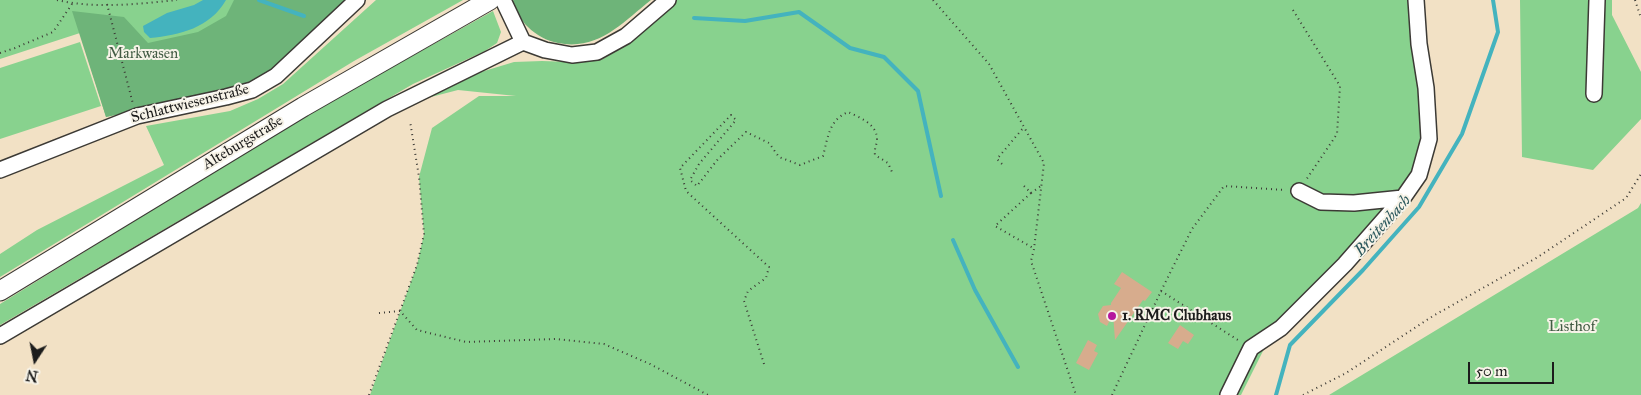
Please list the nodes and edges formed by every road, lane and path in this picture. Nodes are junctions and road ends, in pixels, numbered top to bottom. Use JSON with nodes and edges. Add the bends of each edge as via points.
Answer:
{"nodes":[{"id":1,"x":56,"y":0,"type":"edge"},
{"id":2,"x":176,"y":0,"type":"edge"},
{"id":3,"x":358,"y":0,"type":"edge"},
{"id":4,"x":503,"y":0,"type":"edge"},
{"id":5,"x":668,"y":0,"type":"edge"},
{"id":6,"x":932,"y":0,"type":"edge"},
{"id":7,"x":1416,"y":0,"type":"edge"},
{"id":8,"x":1597,"y":0,"type":"edge"},
{"id":9,"x":1635,"y":0,"type":"edge"},
{"id":10,"x":72,"y":4,"type":"junction"},
{"id":11,"x":107,"y":4,"type":"junction"},
{"id":12,"x":483,"y":4,"type":"edge"},
{"id":13,"x":1293,"y":10,"type":"dead end"},
{"id":14,"x":1641,"y":18,"type":"edge"},
{"id":15,"x":523,"y":42,"type":"junction"},
{"id":16,"x":0,"y":53,"type":"edge"},
{"id":17,"x":1594,"y":94,"type":"dead end"},
{"id":18,"x":137,"y":116,"type":"junction"},
{"id":19,"x":410,"y":120,"type":"dead end"},
{"id":20,"x":1024,"y":126,"type":"junction"},
{"id":21,"x":1002,"y":164,"type":"dead end"},
{"id":22,"x":0,"y":170,"type":"edge"},
{"id":23,"x":892,"y":172,"type":"dead end"},
{"id":24,"x":1641,"y":174,"type":"edge"},
{"id":25,"x":1042,"y":185,"type":"junction"},
{"id":26,"x":1024,"y":186,"type":"dead end"},
{"id":27,"x":1299,"y":191,"type":"junction"},
{"id":28,"x":1031,"y":193,"type":"junction"},
{"id":29,"x":1403,"y":198,"type":"junction"},
{"id":30,"x":1034,"y":249,"type":"junction"},
{"id":31,"x":0,"y":291,"type":"edge"},
{"id":32,"x":1161,"y":291,"type":"junction"},
{"id":33,"x":400,"y":311,"type":"junction"},
{"id":34,"x":380,"y":313,"type":"dead end"},
{"id":35,"x":0,"y":336,"type":"edge"},
{"id":36,"x":1251,"y":348,"type":"junction"},
{"id":37,"x":764,"y":364,"type":"dead end"},
{"id":38,"x":369,"y":395,"type":"edge"},
{"id":39,"x":708,"y":395,"type":"edge"},
{"id":40,"x":1076,"y":395,"type":"edge"},
{"id":41,"x":1112,"y":395,"type":"edge"},
{"id":42,"x":1228,"y":395,"type":"edge"},
{"id":43,"x":1304,"y":395,"type":"edge"}],
"edges":[{"from":1,"to":10,"type":"path"},
{"from":2,"to":11,"type":"path"},
{"from":3,"to":18,"type":"street","name":"Schlattwiesenstraße","via":[[276,76],[252,90]]},
{"from":4,"to":15,"type":"street"},
{"from":5,"to":15,"type":"street","via":[[626,36],[598,52],[572,54],[545,50]]},
{"from":6,"to":20,"type":"path","via":[[989,64]]},
{"from":7,"to":29,"type":"street","via":[[1429,139],[1419,175]]},
{"from":8,"to":17,"type":"street"},
{"from":9,"to":14,"type":"path"},
{"from":10,"to":11,"type":"path"},
{"from":10,"to":16,"type":"path","via":[[53,32]]},
{"from":11,"to":18,"type":"path"},
{"from":12,"to":31,"type":"main road","name":"Alteburgstraße","via":[[303,107]]},
{"from":13,"to":27,"type":"path","via":[[1340,86],[1337,134]]},
{"from":15,"to":35,"type":"street","via":[[387,109]]},
{"from":18,"to":22,"type":"street","name":"Schlattwiesenstraße"},
{"from":19,"to":33,"type":"path","via":[[420,177],[424,234],[417,265]]},
{"from":20,"to":21,"type":"path","via":[[997,159]]},
{"from":20,"to":25,"type":"path","via":[[1044,163]]},
{"from":23,"to":37,"type":"path","via":[[888,163],[875,155],[877,139],[873,127],[848,112],[838,116],[832,126],[823,156],[800,165],[779,157],[769,143],[746,132],[718,159],[698,186],[690,180],[699,164],[736,120],[731,115],[680,168],[686,191],[769,267],[766,278],[748,291],[744,301]]},
{"from":24,"to":43,"type":"path","via":[[1626,198],[1538,257],[1433,316],[1346,373]]},
{"from":25,"to":28,"type":"path"},
{"from":25,"to":30,"type":"path"},
{"from":26,"to":28,"type":"path"},
{"from":27,"to":29,"type":"street","via":[[1321,202],[1354,203]]},
{"from":27,"to":32,"type":"path","via":[[1224,186],[1192,229]]},
{"from":28,"to":30,"type":"path","via":[[995,226]]},
{"from":29,"to":36,"type":"street","via":[[1345,264],[1281,328]]},
{"from":30,"to":40,"type":"path","via":[[1030,261]]},
{"from":32,"to":36,"type":"path"},
{"from":32,"to":41,"type":"path"},
{"from":33,"to":34,"type":"path"},
{"from":33,"to":38,"type":"path"},
{"from":33,"to":39,"type":"path","via":[[417,330],[466,342],[556,339],[604,344]]},
{"from":36,"to":42,"type":"street"}]}
